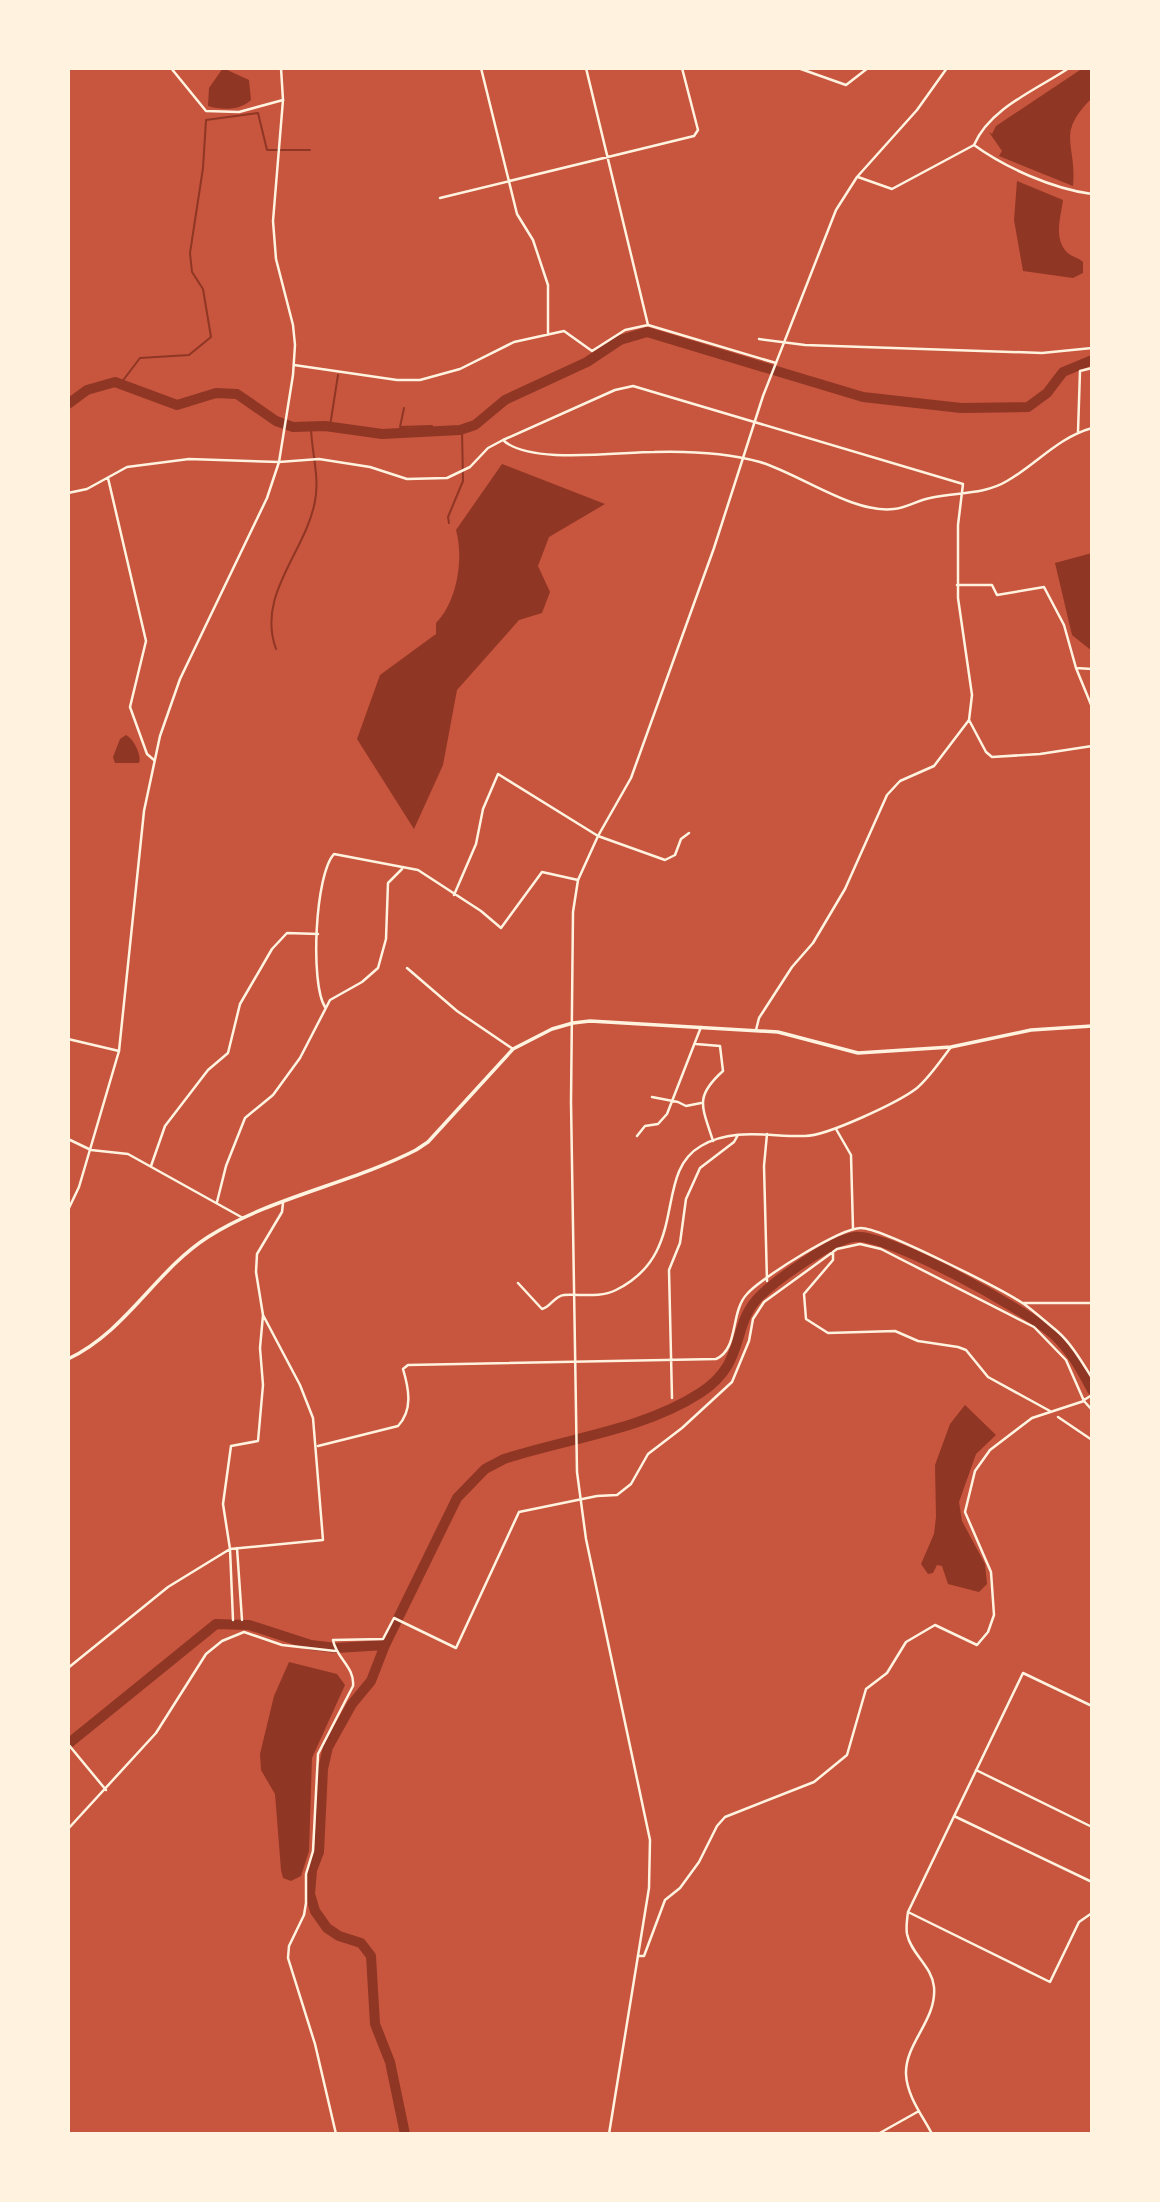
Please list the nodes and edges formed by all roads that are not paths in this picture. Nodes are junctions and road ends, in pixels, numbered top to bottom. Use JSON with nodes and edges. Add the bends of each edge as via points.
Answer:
{"nodes":[{"id":1,"x":171,"y":68,"type":"edge"},
{"id":2,"x":281,"y":68,"type":"edge"},
{"id":3,"x":481,"y":68,"type":"edge"},
{"id":4,"x":586,"y":68,"type":"edge"},
{"id":5,"x":682,"y":68,"type":"edge"},
{"id":6,"x":798,"y":68,"type":"edge"},
{"id":7,"x":868,"y":68,"type":"edge"},
{"id":8,"x":947,"y":68,"type":"edge"},
{"id":9,"x":1069,"y":68,"type":"edge"},
{"id":10,"x":283,"y":100,"type":"junction"},
{"id":11,"x":974,"y":145,"type":"junction"},
{"id":12,"x":607,"y":157,"type":"junction"},
{"id":13,"x":857,"y":177,"type":"junction"},
{"id":14,"x":509,"y":182,"type":"junction"},
{"id":15,"x":1092,"y":194,"type":"edge"},
{"id":16,"x":440,"y":198,"type":"dead end"},
{"id":17,"x":648,"y":325,"type":"junction"},
{"id":18,"x":548,"y":334,"type":"junction"},
{"id":19,"x":759,"y":339,"type":"dead end"},
{"id":20,"x":784,"y":342,"type":"junction"},
{"id":21,"x":1092,"y":348,"type":"edge"},
{"id":22,"x":776,"y":364,"type":"junction"},
{"id":23,"x":294,"y":365,"type":"junction"},
{"id":24,"x":1092,"y":368,"type":"edge"},
{"id":25,"x":755,"y":420,"type":"junction"},
{"id":26,"x":1092,"y":428,"type":"edge"},
{"id":27,"x":1077,"y":432,"type":"junction"},
{"id":28,"x":503,"y":440,"type":"junction"},
{"id":29,"x":745,"y":458,"type":"junction"},
{"id":30,"x":279,"y":462,"type":"junction"},
{"id":31,"x":108,"y":478,"type":"junction"},
{"id":32,"x":68,"y":493,"type":"edge"},
{"id":33,"x":964,"y":494,"type":"junction"},
{"id":34,"x":957,"y":585,"type":"junction"},
{"id":35,"x":1076,"y":668,"type":"junction"},
{"id":36,"x":1092,"y":669,"type":"edge"},
{"id":37,"x":1092,"y":706,"type":"edge"},
{"id":38,"x":969,"y":720,"type":"junction"},
{"id":39,"x":1092,"y":746,"type":"edge"},
{"id":40,"x":154,"y":760,"type":"junction"},
{"id":41,"x":689,"y":832,"type":"dead end"},
{"id":42,"x":598,"y":836,"type":"junction"},
{"id":43,"x":402,"y":869,"type":"junction"},
{"id":44,"x":578,"y":880,"type":"junction"},
{"id":45,"x":454,"y":895,"type":"junction"},
{"id":46,"x":318,"y":934,"type":"junction"},
{"id":47,"x":407,"y":968,"type":"dead end"},
{"id":48,"x":325,"y":1007,"type":"junction"},
{"id":49,"x":573,"y":1023,"type":"junction"},
{"id":50,"x":1092,"y":1026,"type":"edge"},
{"id":51,"x":701,"y":1027,"type":"junction"},
{"id":52,"x":756,"y":1030,"type":"junction"},
{"id":53,"x":68,"y":1040,"type":"edge"},
{"id":54,"x":695,"y":1044,"type":"junction"},
{"id":55,"x":951,"y":1047,"type":"junction"},
{"id":56,"x":513,"y":1049,"type":"junction"},
{"id":57,"x":119,"y":1051,"type":"junction"},
{"id":58,"x":652,"y":1097,"type":"dead end"},
{"id":59,"x":673,"y":1101,"type":"junction"},
{"id":60,"x":701,"y":1103,"type":"junction"},
{"id":61,"x":836,"y":1129,"type":"junction"},
{"id":62,"x":767,"y":1134,"type":"junction"},
{"id":63,"x":738,"y":1135,"type":"junction"},
{"id":64,"x":637,"y":1136,"type":"dead end"},
{"id":65,"x":68,"y":1139,"type":"edge"},
{"id":66,"x":713,"y":1141,"type":"junction"},
{"id":67,"x":91,"y":1150,"type":"junction"},
{"id":68,"x":151,"y":1166,"type":"junction"},
{"id":69,"x":217,"y":1202,"type":"junction"},
{"id":70,"x":283,"y":1203,"type":"junction"},
{"id":71,"x":68,"y":1210,"type":"edge"},
{"id":72,"x":243,"y":1219,"type":"junction"},
{"id":73,"x":853,"y":1229,"type":"junction"},
{"id":74,"x":833,"y":1252,"type":"junction"},
{"id":75,"x":767,"y":1280,"type":"junction"},
{"id":76,"x":518,"y":1283,"type":"dead end"},
{"id":77,"x":575,"y":1296,"type":"junction"},
{"id":78,"x":1022,"y":1303,"type":"junction"},
{"id":79,"x":1092,"y":1303,"type":"edge"},
{"id":80,"x":263,"y":1315,"type":"junction"},
{"id":81,"x":68,"y":1359,"type":"edge"},
{"id":82,"x":671,"y":1360,"type":"junction"},
{"id":83,"x":575,"y":1361,"type":"junction"},
{"id":84,"x":1092,"y":1378,"type":"edge"},
{"id":85,"x":1092,"y":1395,"type":"edge"},
{"id":86,"x":673,"y":1398,"type":"dead end"},
{"id":87,"x":1085,"y":1400,"type":"junction"},
{"id":88,"x":1092,"y":1410,"type":"edge"},
{"id":89,"x":1051,"y":1413,"type":"junction"},
{"id":90,"x":1058,"y":1417,"type":"dead end"},
{"id":91,"x":1092,"y":1440,"type":"edge"},
{"id":92,"x":318,"y":1446,"type":"junction"},
{"id":93,"x":580,"y":1501,"type":"junction"},
{"id":94,"x":237,"y":1548,"type":"junction"},
{"id":95,"x":230,"y":1549,"type":"junction"},
{"id":96,"x":233,"y":1620,"type":"dead end"},
{"id":97,"x":242,"y":1620,"type":"dead end"},
{"id":98,"x":335,"y":1651,"type":"junction"},
{"id":99,"x":68,"y":1668,"type":"edge"},
{"id":100,"x":1092,"y":1706,"type":"edge"},
{"id":101,"x":69,"y":1745,"type":"edge"},
{"id":102,"x":976,"y":1770,"type":"junction"},
{"id":103,"x":106,"y":1790,"type":"junction"},
{"id":104,"x":954,"y":1816,"type":"junction"},
{"id":105,"x":1092,"y":1827,"type":"edge"},
{"id":106,"x":68,"y":1829,"type":"edge"},
{"id":107,"x":1092,"y":1882,"type":"edge"},
{"id":108,"x":908,"y":1912,"type":"junction"},
{"id":109,"x":1092,"y":1913,"type":"edge"},
{"id":110,"x":637,"y":1956,"type":"junction"},
{"id":111,"x":919,"y":2111,"type":"junction"},
{"id":112,"x":335,"y":2134,"type":"edge"},
{"id":113,"x":609,"y":2134,"type":"edge"},
{"id":114,"x":878,"y":2134,"type":"edge"},
{"id":115,"x":932,"y":2134,"type":"edge"}],
"edges":[{"from":1,"to":10,"type":"street","via":[[206,111],[239,111]]},
{"from":2,"to":10,"type":"street"},
{"from":3,"to":14,"type":"street"},
{"from":4,"to":12,"type":"street"},
{"from":5,"to":12,"type":"street","via":[[696,135]]},
{"from":6,"to":7,"type":"street","via":[[846,85]]},
{"from":8,"to":13,"type":"street","via":[[917,110]]},
{"from":9,"to":11,"type":"street","via":[[996,114]]},
{"from":10,"to":23,"type":"street","via":[[273,221],[276,259],[293,325]]},
{"from":11,"to":13,"type":"street","via":[[892,189]]},
{"from":11,"to":15,"type":"street","via":[[1039,178]]},
{"from":12,"to":14,"type":"street"},
{"from":12,"to":17,"type":"street"},
{"from":13,"to":20,"type":"street","via":[[836,210]]},
{"from":14,"to":16,"type":"street"},
{"from":14,"to":18,"type":"street","via":[[517,214],[533,240],[548,285]]},
{"from":17,"to":18,"type":"street","via":[[625,330],[592,351],[569,333]]},
{"from":17,"to":22,"type":"street"},
{"from":18,"to":23,"type":"street","via":[[514,342],[460,369],[420,380]]},
{"from":19,"to":20,"type":"street"},
{"from":20,"to":21,"type":"street","via":[[1042,353]]},
{"from":20,"to":22,"type":"street"},
{"from":22,"to":25,"type":"street"},
{"from":23,"to":30,"type":"street"},
{"from":24,"to":27,"type":"street","via":[[1080,371]]},
{"from":25,"to":28,"type":"street","via":[[634,386],[615,390]]},
{"from":25,"to":29,"type":"street"},
{"from":25,"to":33,"type":"street","via":[[961,483]]},
{"from":26,"to":27,"type":"street"},
{"from":27,"to":33,"type":"street","via":[[1011,479]]},
{"from":28,"to":29,"type":"street","via":[[542,454],[675,452]]},
{"from":28,"to":30,"type":"street","via":[[470,467],[447,478],[407,479],[370,467],[318,459]]},
{"from":29,"to":33,"type":"street","via":[[875,508],[895,509],[933,497]]},
{"from":29,"to":42,"type":"street","via":[[632,778]]},
{"from":30,"to":31,"type":"street","via":[[189,459],[127,467]]},
{"from":30,"to":40,"type":"street","via":[[267,498],[180,679]]},
{"from":31,"to":32,"type":"street"},
{"from":31,"to":40,"type":"street","via":[[146,641],[130,707],[147,754]]},
{"from":33,"to":34,"type":"street","via":[[958,525]]},
{"from":34,"to":35,"type":"street","via":[[992,584],[997,595],[1044,587],[1064,625]]},
{"from":34,"to":38,"type":"street","via":[[972,695]]},
{"from":35,"to":36,"type":"street"},
{"from":35,"to":37,"type":"street"},
{"from":38,"to":39,"type":"street","via":[[992,757]]},
{"from":38,"to":52,"type":"street","via":[[934,766],[900,781],[887,795],[845,889]]},
{"from":40,"to":57,"type":"street","via":[[142,825]]},
{"from":41,"to":42,"type":"street","via":[[675,855],[666,860]]},
{"from":42,"to":44,"type":"street"},
{"from":42,"to":45,"type":"street","via":[[498,774]]},
{"from":43,"to":45,"type":"street","via":[[418,870]]},
{"from":43,"to":46,"type":"street","via":[[341,854],[332,856],[323,884]]},
{"from":43,"to":48,"type":"street","via":[[388,883],[386,939],[378,968]]},
{"from":44,"to":45,"type":"street","via":[[542,872],[500,928]]},
{"from":44,"to":49,"type":"street","via":[[573,912]]},
{"from":46,"to":48,"type":"street","via":[[317,985]]},
{"from":46,"to":68,"type":"street","via":[[287,933],[272,949],[238,1008],[228,1053],[208,1070],[165,1126]]},
{"from":47,"to":56,"type":"street","via":[[457,1011]]},
{"from":48,"to":69,"type":"street","via":[[300,1058],[273,1095],[242,1122]]},
{"from":49,"to":51,"type":"main road"},
{"from":49,"to":56,"type":"main road","via":[[552,1028]]},
{"from":49,"to":77,"type":"street"},
{"from":50,"to":55,"type":"main road","via":[[1031,1030]]},
{"from":51,"to":52,"type":"main road"},
{"from":51,"to":54,"type":"street"},
{"from":52,"to":55,"type":"main road","via":[[858,1052]]},
{"from":53,"to":57,"type":"street"},
{"from":54,"to":59,"type":"street"},
{"from":54,"to":60,"type":"street","via":[[720,1046],[723,1071],[708,1085]]},
{"from":55,"to":61,"type":"street","via":[[915,1089]]},
{"from":56,"to":70,"type":"main road","via":[[428,1142]]},
{"from":57,"to":67,"type":"street"},
{"from":58,"to":59,"type":"street"},
{"from":59,"to":60,"type":"street","via":[[686,1106]]},
{"from":59,"to":64,"type":"street","via":[[663,1119],[645,1126]]},
{"from":60,"to":66,"type":"street"},
{"from":61,"to":62,"type":"street","via":[[813,1136]]},
{"from":61,"to":73,"type":"street","via":[[851,1155]]},
{"from":62,"to":63,"type":"street"},
{"from":62,"to":75,"type":"street"},
{"from":63,"to":66,"type":"street"},
{"from":63,"to":82,"type":"street","via":[[699,1168],[686,1199],[680,1243],[669,1270]]},
{"from":65,"to":67,"type":"street"},
{"from":66,"to":77,"type":"street","via":[[680,1165],[655,1258],[617,1290]]},
{"from":67,"to":68,"type":"street","via":[[128,1154]]},
{"from":67,"to":71,"type":"street"},
{"from":68,"to":69,"type":"street"},
{"from":69,"to":72,"type":"street"},
{"from":70,"to":72,"type":"main road"},
{"from":70,"to":80,"type":"street","via":[[256,1260]]},
{"from":72,"to":81,"type":"main road","via":[[194,1246],[116,1327]]},
{"from":73,"to":75,"type":"street","via":[[824,1240]]},
{"from":73,"to":78,"type":"street","via":[[884,1234]]},
{"from":74,"to":87,"type":"street","via":[[853,1244],[873,1246],[1014,1315],[1057,1348],[1072,1368]]},
{"from":74,"to":89,"type":"street","via":[[833,1260],[804,1294],[806,1319],[818,1329],[842,1334],[895,1331],[918,1341],[958,1347],[966,1350],[988,1377]]},
{"from":74,"to":93,"type":"street","via":[[761,1305],[732,1382],[648,1454],[631,1484],[617,1495]]},
{"from":75,"to":82,"type":"street","via":[[744,1297],[724,1354],[710,1360]]},
{"from":76,"to":77,"type":"street","via":[[542,1309],[560,1296]]},
{"from":77,"to":83,"type":"street"},
{"from":78,"to":79,"type":"street"},
{"from":78,"to":84,"type":"street","via":[[1060,1333]]},
{"from":80,"to":92,"type":"street","via":[[309,1404]]},
{"from":80,"to":95,"type":"street","via":[[258,1438],[254,1443],[231,1446],[223,1496]]},
{"from":82,"to":83,"type":"street"},
{"from":82,"to":86,"type":"street"},
{"from":83,"to":92,"type":"street","via":[[408,1365],[404,1369],[408,1412],[398,1426]]},
{"from":83,"to":93,"type":"street"},
{"from":85,"to":87,"type":"street"},
{"from":87,"to":88,"type":"street"},
{"from":87,"to":89,"type":"street"},
{"from":89,"to":110,"type":"street","via":[[1032,1418],[986,1454],[967,1495],[967,1521],[991,1572],[994,1615],[988,1632],[977,1645],[935,1625],[906,1642],[887,1674],[864,1693],[847,1755],[814,1782],[726,1817],[680,1888],[665,1899],[644,1956]]},
{"from":90,"to":91,"type":"street"},
{"from":92,"to":94,"type":"street","via":[[323,1541]]},
{"from":93,"to":98,"type":"street","via":[[519,1512],[456,1648],[394,1618],[383,1639],[333,1641]]},
{"from":93,"to":110,"type":"street","via":[[650,1840],[649,1888]]},
{"from":94,"to":95,"type":"street"},
{"from":94,"to":97,"type":"street"},
{"from":95,"to":96,"type":"street"},
{"from":95,"to":99,"type":"street","via":[[168,1587]]},
{"from":98,"to":103,"type":"street","via":[[282,1645],[244,1632],[222,1640],[206,1654],[156,1733]]},
{"from":98,"to":112,"type":"street","via":[[351,1671],[353,1686],[318,1754],[306,1903],[288,1958]]},
{"from":100,"to":102,"type":"street","via":[[1023,1673]]},
{"from":101,"to":103,"type":"street"},
{"from":102,"to":104,"type":"street"},
{"from":102,"to":105,"type":"street"},
{"from":103,"to":106,"type":"street"},
{"from":104,"to":107,"type":"street"},
{"from":104,"to":108,"type":"street"},
{"from":108,"to":109,"type":"street","via":[[1050,1982],[1079,1922]]},
{"from":108,"to":111,"type":"street","via":[[907,1934],[934,1983],[933,2006],[906,2074]]},
{"from":110,"to":113,"type":"street"},
{"from":111,"to":114,"type":"street"},
{"from":111,"to":115,"type":"street"}]}
